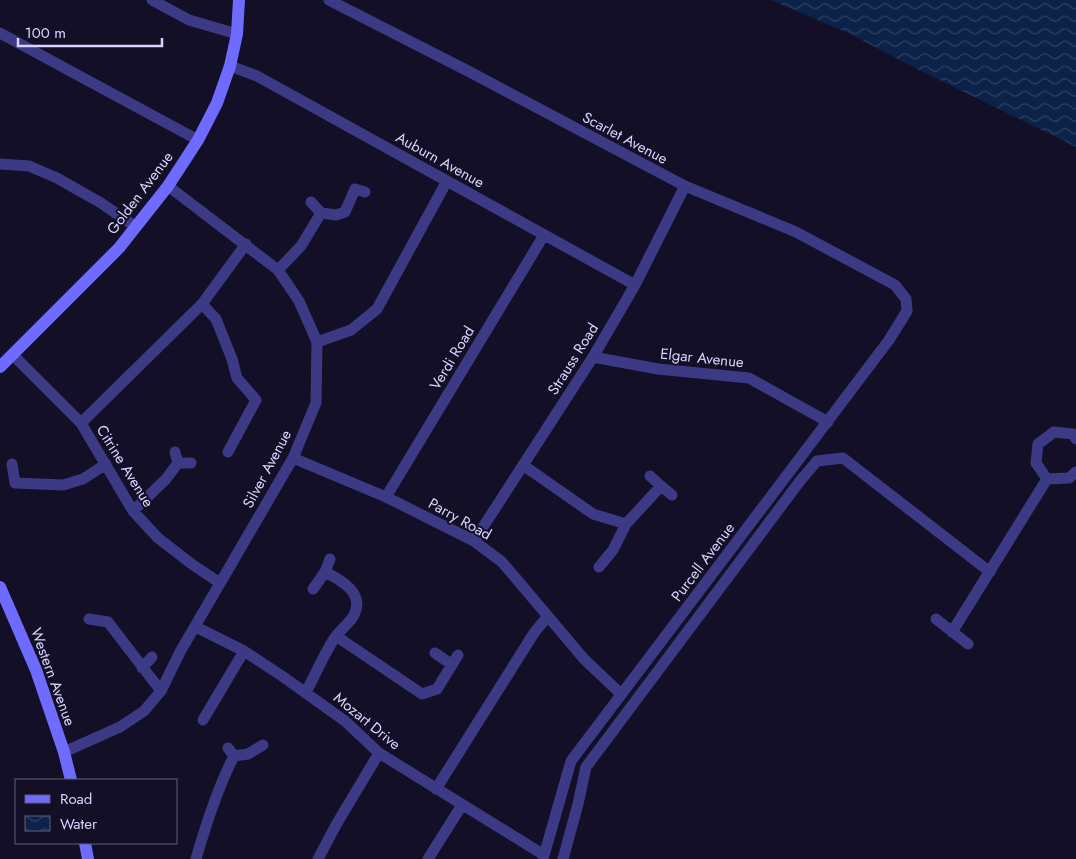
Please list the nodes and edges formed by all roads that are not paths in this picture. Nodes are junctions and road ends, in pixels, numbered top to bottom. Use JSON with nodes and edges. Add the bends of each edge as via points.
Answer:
{"nodes":[{"id":1,"x":152,"y":0,"type":"edge"},
{"id":2,"x":238,"y":0,"type":"edge"},
{"id":3,"x":329,"y":0,"type":"edge"},
{"id":4,"x":0,"y":33,"type":"edge"},
{"id":5,"x":237,"y":34,"type":"junction"},
{"id":6,"x":230,"y":66,"type":"junction"},
{"id":7,"x":198,"y":140,"type":"junction"},
{"id":8,"x":0,"y":164,"type":"edge"},
{"id":9,"x":447,"y":181,"type":"junction"},
{"id":10,"x":168,"y":186,"type":"junction"},
{"id":11,"x":685,"y":186,"type":"junction"},
{"id":12,"x":365,"y":192,"type":"dead end"},
{"id":13,"x":311,"y":202,"type":"dead end"},
{"id":14,"x":321,"y":213,"type":"junction"},
{"id":15,"x":136,"y":227,"type":"junction"},
{"id":16,"x":544,"y":234,"type":"junction"},
{"id":17,"x":246,"y":244,"type":"junction"},
{"id":18,"x":278,"y":270,"type":"junction"},
{"id":19,"x":635,"y":285,"type":"junction"},
{"id":20,"x":906,"y":298,"type":"joint"},
{"id":21,"x":202,"y":304,"type":"junction"},
{"id":22,"x":317,"y":342,"type":"junction"},
{"id":23,"x":13,"y":355,"type":"junction"},
{"id":24,"x":593,"y":357,"type":"junction"},
{"id":25,"x":0,"y":367,"type":"edge"},
{"id":26,"x":828,"y":422,"type":"junction"},
{"id":27,"x":81,"y":423,"type":"junction"},
{"id":28,"x":1076,"y":439,"type":"edge"},
{"id":29,"x":228,"y":452,"type":"dead end"},
{"id":30,"x":293,"y":458,"type":"junction"},
{"id":31,"x":191,"y":463,"type":"dead end"},
{"id":32,"x":12,"y":464,"type":"dead end"},
{"id":33,"x":106,"y":464,"type":"junction"},
{"id":34,"x":523,"y":465,"type":"junction"},
{"id":35,"x":1076,"y":472,"type":"edge"},
{"id":36,"x":650,"y":476,"type":"dead end"},
{"id":37,"x":1047,"y":479,"type":"junction"},
{"id":38,"x":661,"y":486,"type":"junction"},
{"id":39,"x":672,"y":495,"type":"dead end"},
{"id":40,"x":386,"y":497,"type":"junction"},
{"id":41,"x":133,"y":511,"type":"junction"},
{"id":42,"x":626,"y":524,"type":"junction"},
{"id":43,"x":474,"y":541,"type":"junction"},
{"id":44,"x":330,"y":559,"type":"dead end"},
{"id":45,"x":599,"y":567,"type":"dead end"},
{"id":46,"x":325,"y":572,"type":"junction"},
{"id":47,"x":990,"y":572,"type":"junction"},
{"id":48,"x":220,"y":583,"type":"junction"},
{"id":49,"x":0,"y":587,"type":"edge"},
{"id":50,"x":313,"y":589,"type":"dead end"},
{"id":51,"x":548,"y":617,"type":"junction"},
{"id":52,"x":936,"y":619,"type":"dead end"},
{"id":53,"x":89,"y":620,"type":"dead end"},
{"id":54,"x":196,"y":627,"type":"junction"},
{"id":55,"x":952,"y":632,"type":"junction"},
{"id":56,"x":336,"y":636,"type":"junction"},
{"id":57,"x":968,"y":644,"type":"dead end"},
{"id":58,"x":244,"y":651,"type":"junction"},
{"id":59,"x":434,"y":653,"type":"dead end"},
{"id":60,"x":152,"y":656,"type":"dead end"},
{"id":61,"x":142,"y":668,"type":"junction"},
{"id":62,"x":160,"y":690,"type":"junction"},
{"id":63,"x":306,"y":692,"type":"junction"},
{"id":64,"x":621,"y":694,"type":"junction"},
{"id":65,"x":209,"y":716,"type":"dead end"},
{"id":66,"x":262,"y":745,"type":"dead end"},
{"id":67,"x":64,"y":752,"type":"junction"},
{"id":68,"x":379,"y":753,"type":"junction"},
{"id":69,"x":71,"y":779,"type":"edge"},
{"id":70,"x":436,"y":789,"type":"junction"},
{"id":71,"x":462,"y":805,"type":"junction"},
{"id":72,"x":85,"y":844,"type":"edge"},
{"id":73,"x":543,"y":857,"type":"edge"},
{"id":74,"x":88,"y":859,"type":"edge"},
{"id":75,"x":196,"y":859,"type":"edge"},
{"id":76,"x":318,"y":859,"type":"edge"},
{"id":77,"x":428,"y":859,"type":"edge"},
{"id":78,"x":563,"y":859,"type":"edge"}],
"edges":[{"from":1,"to":5,"type":"street","via":[[189,20]]},
{"from":2,"to":5,"type":"street","name":"Golden Avenue"},
{"from":3,"to":11,"type":"street","name":"Scarlet Avenue"},
{"from":4,"to":7,"type":"street"},
{"from":5,"to":6,"type":"street","name":"Golden Avenue"},
{"from":6,"to":7,"type":"street","name":"Golden Avenue","via":[[217,103]]},
{"from":6,"to":9,"type":"street","name":"Auburn Avenue","via":[[258,76]]},
{"from":7,"to":10,"type":"street","name":"Golden Avenue"},
{"from":8,"to":15,"type":"street","via":[[29,166],[57,178]]},
{"from":9,"to":16,"type":"street","name":"Auburn Avenue"},
{"from":9,"to":22,"type":"street","via":[[377,308],[351,330]]},
{"from":10,"to":15,"type":"street","name":"Golden Avenue"},
{"from":10,"to":17,"type":"street","name":"Silver Avenue"},
{"from":11,"to":19,"type":"street","name":"Strauss Road"},
{"from":11,"to":20,"type":"street","name":"Scarlet Avenue","via":[[796,232],[895,285]]},
{"from":12,"to":14,"type":"street","via":[[355,189],[345,212],[336,215]]},
{"from":13,"to":14,"type":"street"},
{"from":14,"to":18,"type":"street","via":[[301,246]]},
{"from":15,"to":23,"type":"street","name":"Golden Avenue"},
{"from":16,"to":19,"type":"street","name":"Auburn Avenue"},
{"from":16,"to":40,"type":"street","name":"Verdi Road"},
{"from":17,"to":18,"type":"street","name":"Silver Avenue"},
{"from":17,"to":21,"type":"street"},
{"from":18,"to":22,"type":"street","name":"Silver Avenue","via":[[299,301]]},
{"from":19,"to":24,"type":"street","name":"Strauss Road"},
{"from":20,"to":26,"type":"street","name":"Purcell Avenue","via":[[906,311],[890,340]]},
{"from":21,"to":27,"type":"street"},
{"from":21,"to":29,"type":"street","via":[[216,319],[232,359],[232,380],[256,400]]},
{"from":22,"to":30,"type":"street","name":"Silver Avenue","via":[[316,402]]},
{"from":23,"to":25,"type":"street","name":"Golden Avenue"},
{"from":23,"to":27,"type":"street","name":"Citrine Avenue"},
{"from":24,"to":26,"type":"street","name":"Elgar Avenue","via":[[658,369],[749,378]]},
{"from":24,"to":34,"type":"street","name":"Strauss Road"},
{"from":26,"to":64,"type":"street","name":"Purcell Avenue"},
{"from":27,"to":33,"type":"street","name":"Citrine Avenue"},
{"from":28,"to":37,"type":"street","via":[[1073,434],[1054,432],[1038,444],[1036,463]]},
{"from":30,"to":40,"type":"street","name":"Parry Road"},
{"from":30,"to":48,"type":"street","name":"Silver Avenue"},
{"from":31,"to":41,"type":"street","via":[[177,458],[166,479]]},
{"from":32,"to":33,"type":"street","via":[[15,483],[63,485],[83,479]]},
{"from":33,"to":41,"type":"street","name":"Citrine Avenue"},
{"from":34,"to":42,"type":"street","via":[[593,514]]},
{"from":34,"to":43,"type":"street","name":"Strauss Road"},
{"from":35,"to":37,"type":"street","via":[[1069,478]]},
{"from":36,"to":38,"type":"street"},
{"from":37,"to":47,"type":"street"},
{"from":38,"to":39,"type":"street"},
{"from":38,"to":42,"type":"street"},
{"from":40,"to":43,"type":"street","name":"Parry Road"},
{"from":41,"to":48,"type":"street","name":"Citrine Avenue","via":[[158,538]]},
{"from":42,"to":45,"type":"street","via":[[613,550]]},
{"from":43,"to":51,"type":"street","name":"Parry Road","via":[[502,562]]},
{"from":44,"to":46,"type":"street"},
{"from":46,"to":50,"type":"street"},
{"from":46,"to":56,"type":"street","via":[[344,582],[354,592],[354,615]]},
{"from":47,"to":55,"type":"street"},
{"from":47,"to":78,"type":"street","via":[[843,458],[817,461],[586,767]]},
{"from":48,"to":54,"type":"street","name":"Silver Avenue"},
{"from":49,"to":67,"type":"street","name":"Western Avenue","via":[[36,670]]},
{"from":51,"to":64,"type":"street","name":"Parry Road","via":[[584,659]]},
{"from":51,"to":70,"type":"street","via":[[534,633]]},
{"from":52,"to":55,"type":"street"},
{"from":53,"to":61,"type":"street","via":[[110,617]]},
{"from":54,"to":58,"type":"street","name":"Mozart Drive"},
{"from":54,"to":62,"type":"street","name":"Silver Avenue"},
{"from":55,"to":57,"type":"street"},
{"from":56,"to":59,"type":"street","via":[[422,694],[437,689],[455,659]]},
{"from":56,"to":63,"type":"street"},
{"from":58,"to":63,"type":"street","name":"Mozart Drive"},
{"from":58,"to":65,"type":"street"},
{"from":60,"to":61,"type":"street"},
{"from":61,"to":62,"type":"street"},
{"from":62,"to":67,"type":"street","name":"Silver Avenue","via":[[144,711],[120,727]]},
{"from":63,"to":68,"type":"street","name":"Mozart Drive"},
{"from":64,"to":73,"type":"street","name":"Purcell Avenue","via":[[571,761]]},
{"from":66,"to":75,"type":"street","via":[[248,754],[231,752]]},
{"from":67,"to":69,"type":"street","name":"Western Avenue"},
{"from":68,"to":70,"type":"street","name":"Mozart Drive"},
{"from":68,"to":76,"type":"street"},
{"from":70,"to":71,"type":"street","name":"Mozart Drive"},
{"from":71,"to":73,"type":"street","name":"Mozart Drive"},
{"from":71,"to":77,"type":"street"},
{"from":72,"to":74,"type":"street"}]}
